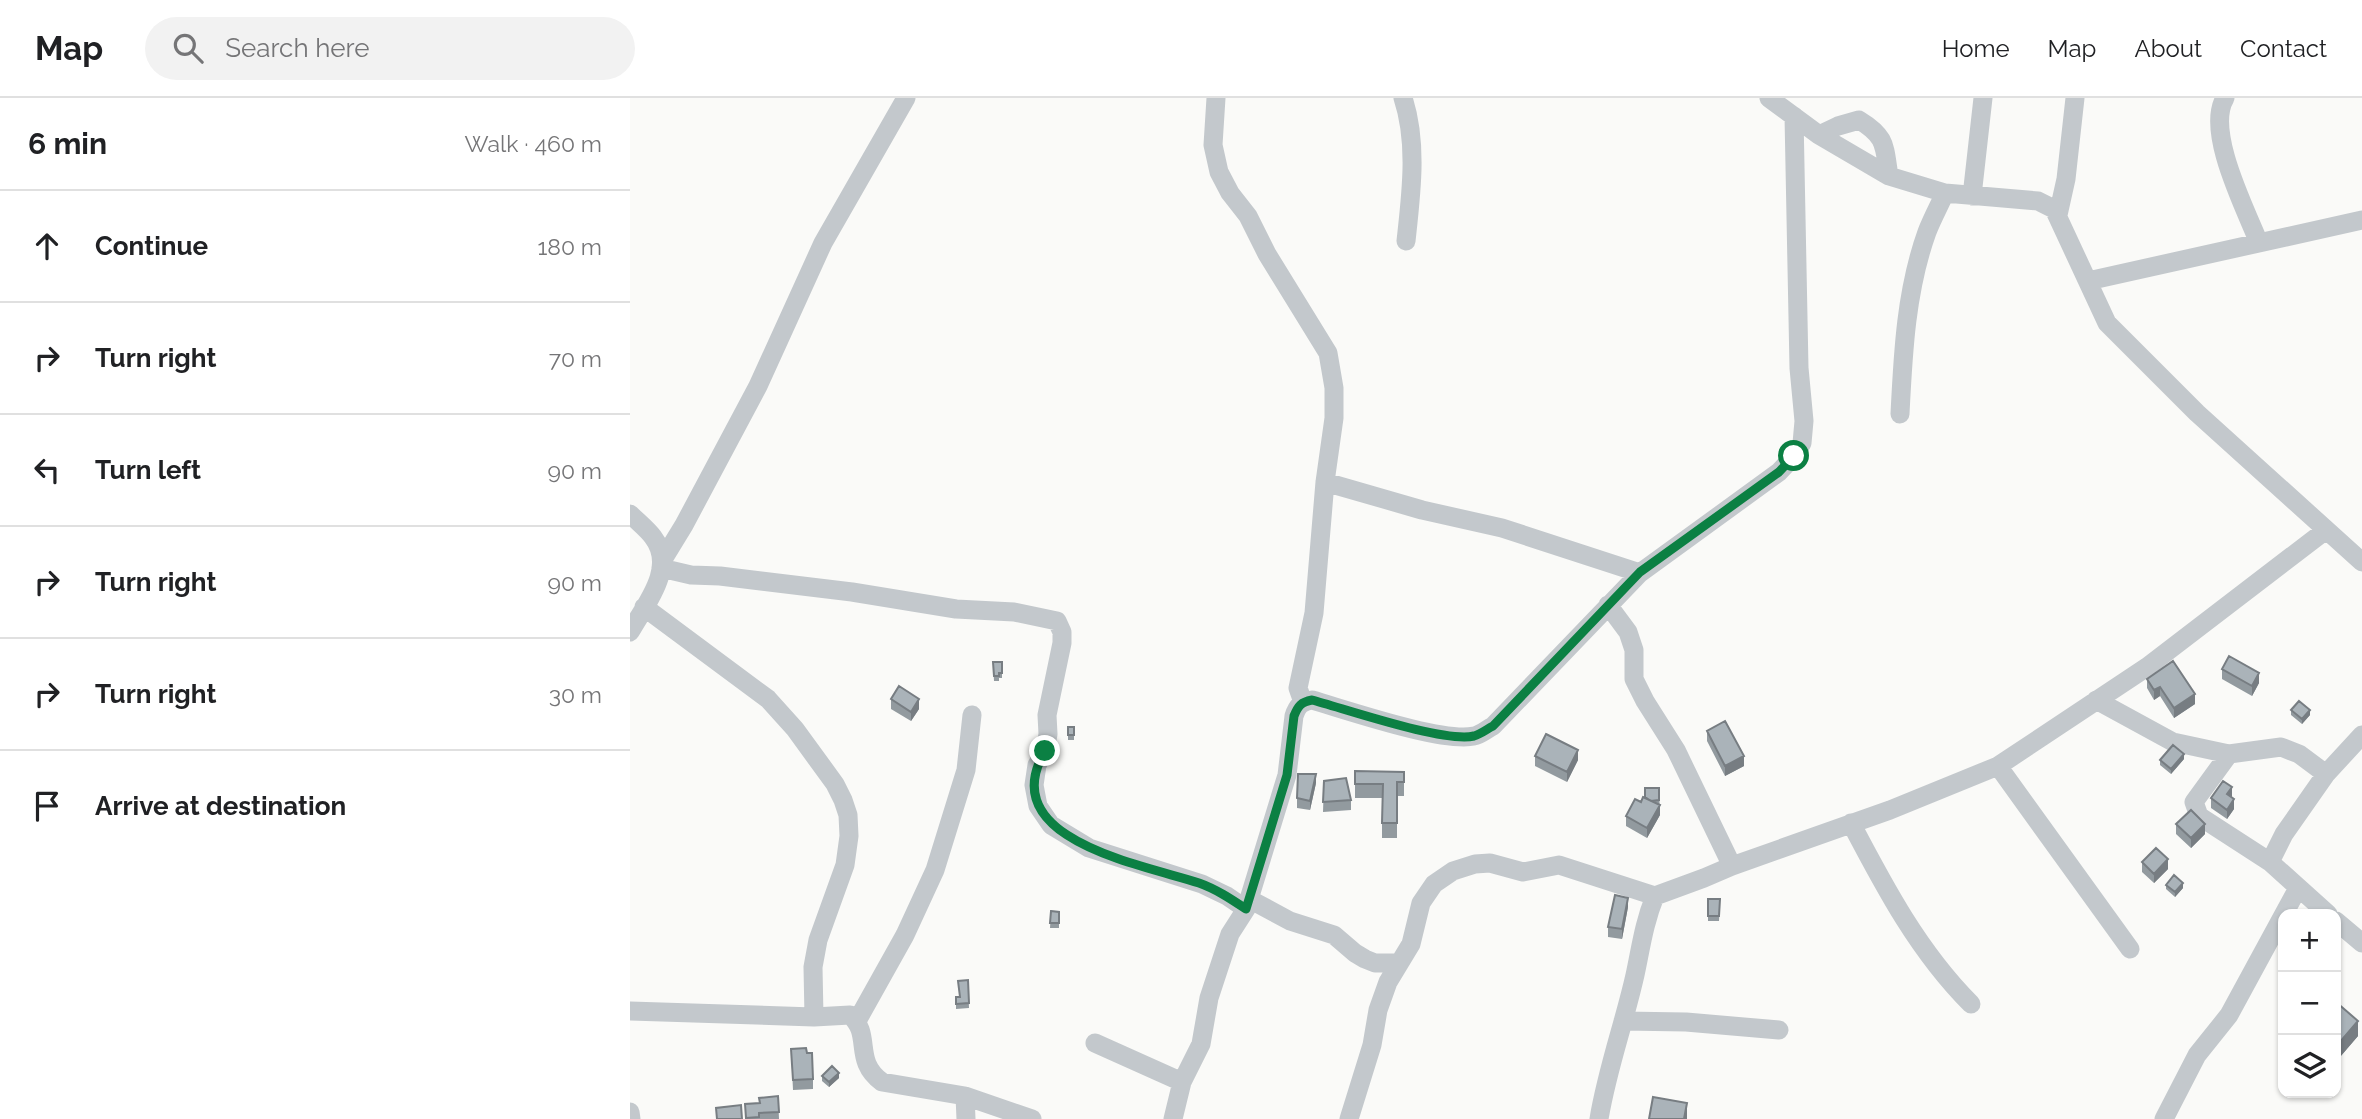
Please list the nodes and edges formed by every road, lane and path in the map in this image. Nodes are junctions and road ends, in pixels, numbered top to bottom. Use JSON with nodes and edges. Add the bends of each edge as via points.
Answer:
{"nodes":[{"id":1,"x":906,"y":98,"type":"edge"},
{"id":2,"x":1216,"y":98,"type":"edge"},
{"id":3,"x":1403,"y":98,"type":"edge"},
{"id":4,"x":1769,"y":98,"type":"edge"},
{"id":5,"x":1983,"y":98,"type":"edge"},
{"id":6,"x":2075,"y":98,"type":"edge"},
{"id":7,"x":2225,"y":98,"type":"edge"},
{"id":8,"x":1794,"y":116,"type":"junction"},
{"id":9,"x":1819,"y":135,"type":"junction"},
{"id":10,"x":1889,"y":176,"type":"junction"},
{"id":11,"x":1945,"y":193,"type":"junction"},
{"id":12,"x":1972,"y":196,"type":"junction"},
{"id":13,"x":2058,"y":215,"type":"junction"},
{"id":14,"x":2362,"y":220,"type":"edge"},
{"id":15,"x":1406,"y":241,"type":"dead end"},
{"id":16,"x":2259,"y":243,"type":"junction"},
{"id":17,"x":2088,"y":281,"type":"junction"},
{"id":18,"x":1900,"y":414,"type":"dead end"},
{"id":19,"x":1325,"y":482,"type":"junction"},
{"id":20,"x":630,"y":514,"type":"edge"},
{"id":21,"x":2326,"y":530,"type":"junction"},
{"id":22,"x":2362,"y":562,"type":"edge"},
{"id":23,"x":662,"y":564,"type":"junction"},
{"id":24,"x":1640,"y":572,"type":"junction"},
{"id":25,"x":1608,"y":605,"type":"junction"},
{"id":26,"x":644,"y":607,"type":"junction"},
{"id":27,"x":630,"y":632,"type":"edge"},
{"id":28,"x":2096,"y":700,"type":"junction"},
{"id":29,"x":1303,"y":702,"type":"junction"},
{"id":30,"x":972,"y":715,"type":"dead end"},
{"id":31,"x":2362,"y":735,"type":"edge"},
{"id":32,"x":2229,"y":754,"type":"junction"},
{"id":33,"x":1998,"y":766,"type":"junction"},
{"id":34,"x":2326,"y":774,"type":"junction"},
{"id":35,"x":1851,"y":823,"type":"junction"},
{"id":36,"x":2270,"y":862,"type":"junction"},
{"id":37,"x":1732,"y":866,"type":"junction"},
{"id":38,"x":2298,"y":888,"type":"junction"},
{"id":39,"x":1655,"y":896,"type":"junction"},
{"id":40,"x":1247,"y":904,"type":"junction"},
{"id":41,"x":2322,"y":909,"type":"edge"},
{"id":42,"x":2341,"y":925,"type":"edge"},
{"id":43,"x":2362,"y":943,"type":"edge"},
{"id":44,"x":2130,"y":949,"type":"dead end"},
{"id":45,"x":1399,"y":963,"type":"junction"},
{"id":46,"x":1971,"y":1004,"type":"dead end"},
{"id":47,"x":630,"y":1011,"type":"edge"},
{"id":48,"x":814,"y":1017,"type":"junction"},
{"id":49,"x":858,"y":1021,"type":"junction"},
{"id":50,"x":1623,"y":1021,"type":"junction"},
{"id":51,"x":1779,"y":1030,"type":"dead end"},
{"id":52,"x":1095,"y":1043,"type":"dead end"},
{"id":53,"x":1182,"y":1082,"type":"junction"},
{"id":54,"x":965,"y":1096,"type":"junction"},
{"id":55,"x":630,"y":1112,"type":"edge"},
{"id":56,"x":631,"y":1119,"type":"edge"},
{"id":57,"x":966,"y":1119,"type":"edge"},
{"id":58,"x":1032,"y":1119,"type":"edge"},
{"id":59,"x":1173,"y":1119,"type":"edge"},
{"id":60,"x":1349,"y":1119,"type":"edge"},
{"id":61,"x":1598,"y":1119,"type":"edge"},
{"id":62,"x":2165,"y":1119,"type":"edge"}],
"edges":[{"from":1,"to":23,"type":"street","via":[[823,243],[758,386]]},
{"from":2,"to":19,"type":"street","via":[[1213,145],[1219,172],[1328,353],[1334,418]]},
{"from":3,"to":15,"type":"street","via":[[1412,187]]},
{"from":4,"to":8,"type":"street"},
{"from":5,"to":12,"type":"street"},
{"from":6,"to":13,"type":"street"},
{"from":7,"to":16,"type":"street","via":[[2219,127],[2222,145]]},
{"from":8,"to":9,"type":"street"},
{"from":8,"to":24,"type":"street","via":[[1802,443],[1779,472]]},
{"from":9,"to":10,"type":"street"},
{"from":9,"to":10,"type":"street","via":[[1859,120],[1878,131]]},
{"from":10,"to":11,"type":"street"},
{"from":11,"to":12,"type":"street"},
{"from":11,"to":18,"type":"street","via":[[1913,281],[1904,337]]},
{"from":12,"to":13,"type":"street","via":[[2038,201]]},
{"from":13,"to":17,"type":"street"},
{"from":14,"to":16,"type":"street"},
{"from":16,"to":17,"type":"street"},
{"from":17,"to":21,"type":"street","via":[[2107,323],[2197,413]]},
{"from":19,"to":24,"type":"street","via":[[1502,528]]},
{"from":19,"to":29,"type":"street","via":[[1314,613],[1298,688]]},
{"from":20,"to":23,"type":"street","via":[[654,538]]},
{"from":21,"to":22,"type":"street"},
{"from":21,"to":28,"type":"street","via":[[2147,667]]},
{"from":23,"to":26,"type":"street"},
{"from":23,"to":40,"type":"street","via":[[691,575],[852,592],[956,609],[1014,612],[1057,621],[1062,643],[1047,715],[1045,751],[1034,785],[1038,806],[1051,825],[1089,848],[1202,884]]},
{"from":24,"to":25,"type":"street"},
{"from":25,"to":29,"type":"street","via":[[1493,726],[1476,736],[1432,732],[1312,700]]},
{"from":25,"to":37,"type":"street","via":[[1628,632],[1634,650],[1634,679],[1676,750]]},
{"from":26,"to":27,"type":"street"},
{"from":26,"to":48,"type":"street","via":[[768,699],[795,729],[843,800],[849,836],[845,865],[818,940],[813,967]]},
{"from":28,"to":32,"type":"street","via":[[2174,742]]},
{"from":28,"to":33,"type":"street"},
{"from":29,"to":40,"type":"street","via":[[1294,716],[1287,775]]},
{"from":30,"to":49,"type":"street","via":[[967,770],[935,870]]},
{"from":31,"to":34,"type":"street"},
{"from":32,"to":34,"type":"street","via":[[2281,747]]},
{"from":32,"to":36,"type":"street","via":[[2194,802],[2195,808],[2199,816]]},
{"from":33,"to":35,"type":"street"},
{"from":33,"to":44,"type":"street"},
{"from":34,"to":36,"type":"street"},
{"from":35,"to":37,"type":"street"},
{"from":35,"to":46,"type":"street","via":[[1913,933]]},
{"from":36,"to":38,"type":"street"},
{"from":37,"to":39,"type":"street"},
{"from":38,"to":41,"type":"street"},
{"from":38,"to":62,"type":"street","via":[[2229,1015],[2197,1055]]},
{"from":39,"to":45,"type":"street","via":[[1559,865],[1523,872],[1475,864],[1434,884],[1421,903],[1410,944]]},
{"from":39,"to":50,"type":"street","via":[[1644,922]]},
{"from":40,"to":45,"type":"street","via":[[1334,935],[1354,953],[1375,963]]},
{"from":40,"to":53,"type":"street","via":[[1230,934],[1209,998],[1201,1044]]},
{"from":42,"to":43,"type":"street"},
{"from":45,"to":60,"type":"street","via":[[1378,1010]]},
{"from":47,"to":48,"type":"street"},
{"from":48,"to":49,"type":"street","via":[[843,1014]]},
{"from":49,"to":54,"type":"street","via":[[866,1066],[882,1082]]},
{"from":50,"to":51,"type":"street"},
{"from":50,"to":61,"type":"street"},
{"from":52,"to":53,"type":"street"},
{"from":53,"to":59,"type":"street"},
{"from":54,"to":57,"type":"street"},
{"from":54,"to":58,"type":"street"},
{"from":55,"to":56,"type":"street"}]}
